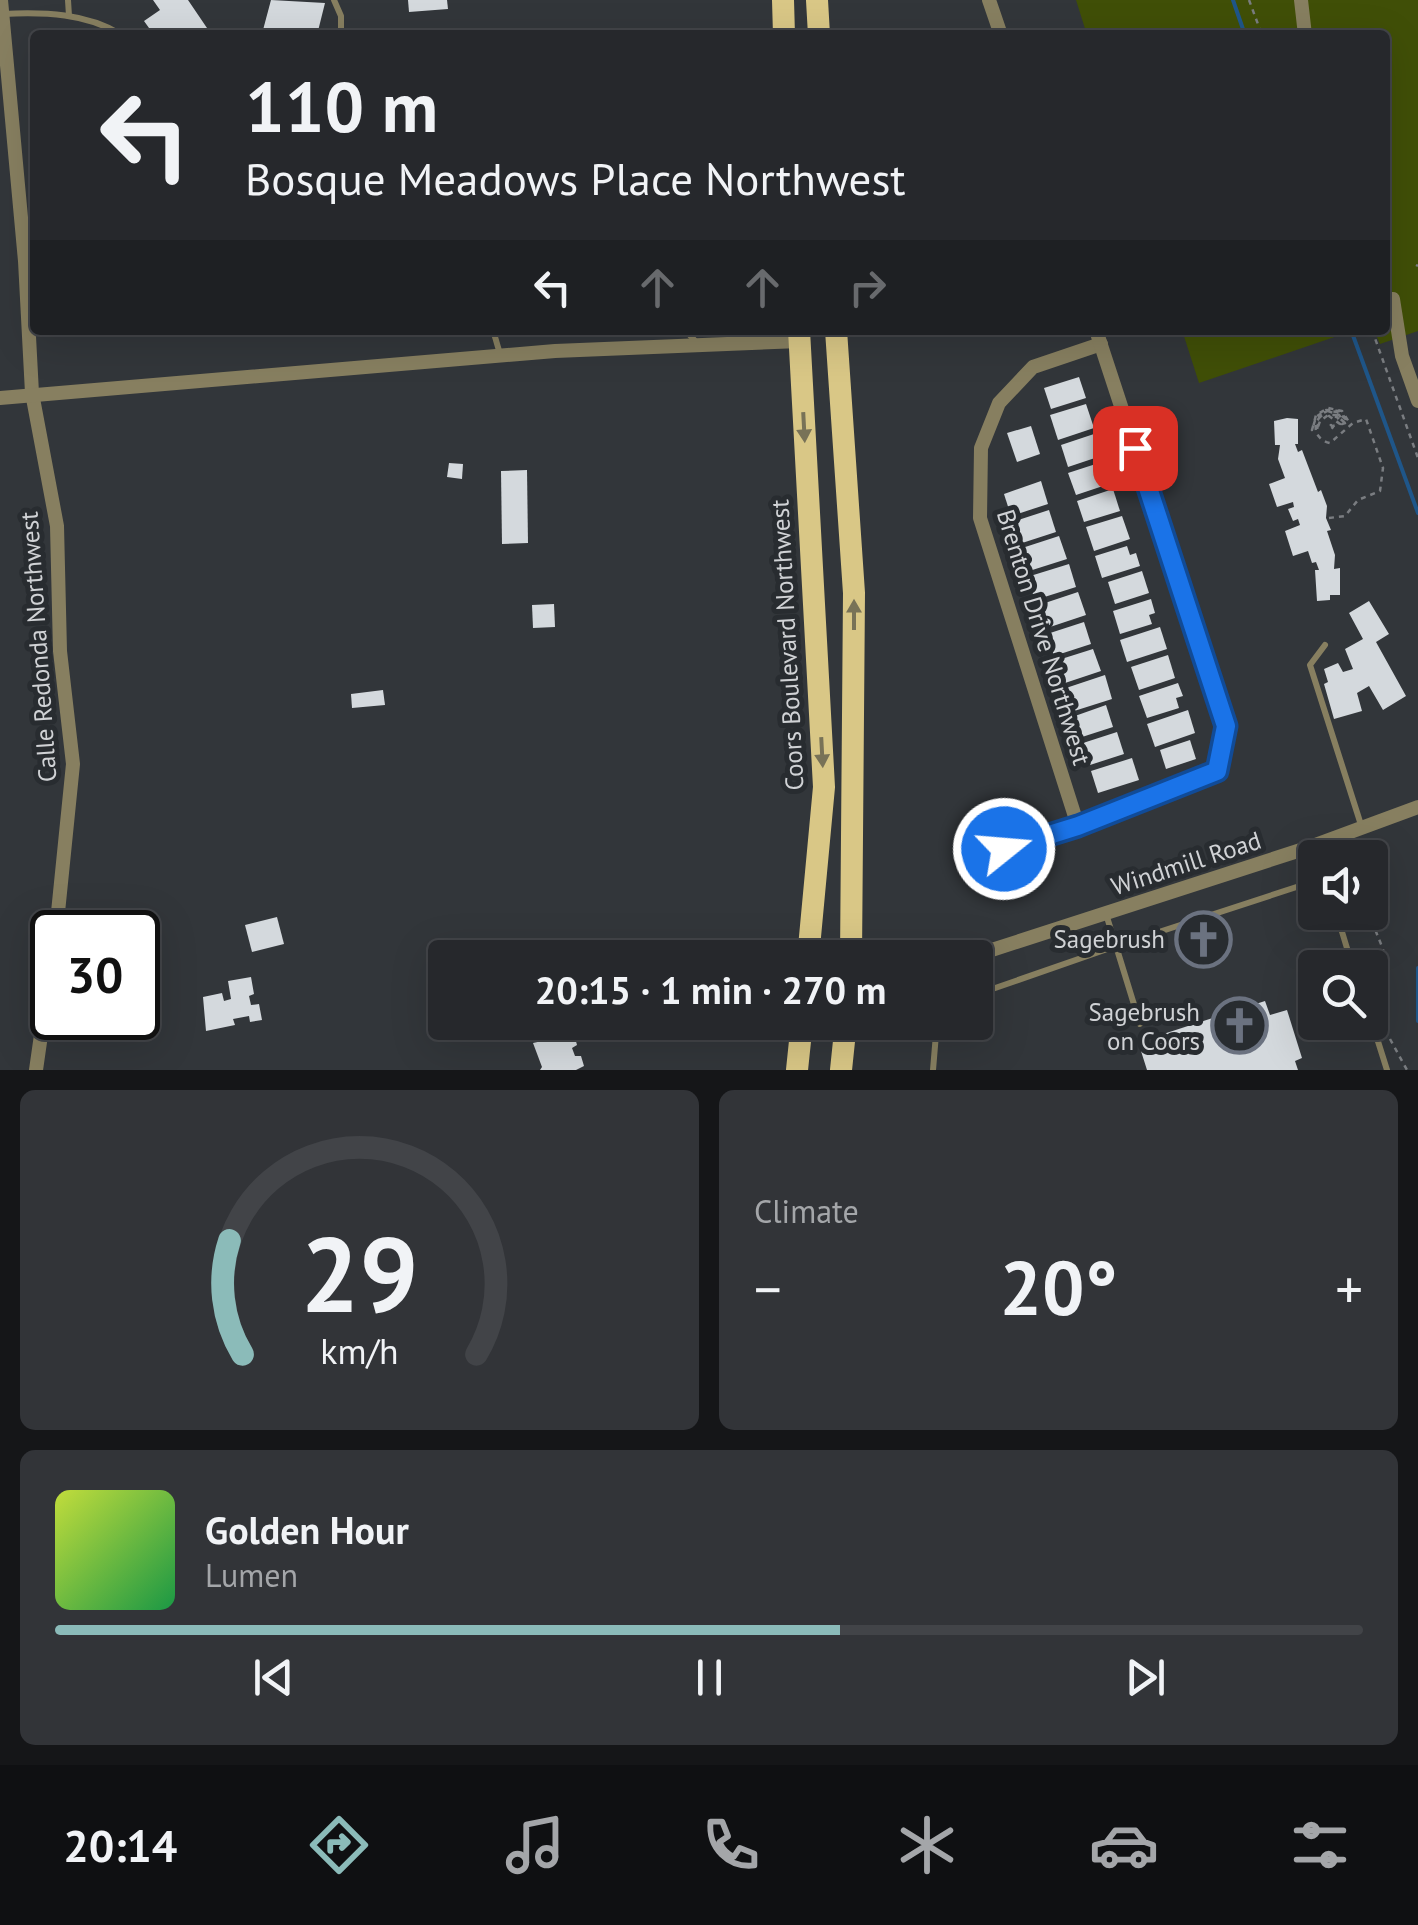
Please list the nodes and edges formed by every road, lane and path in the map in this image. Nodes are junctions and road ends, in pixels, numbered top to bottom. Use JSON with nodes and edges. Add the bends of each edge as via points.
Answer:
{"nodes":[{"id":1,"x":68,"y":0,"type":"edge"},
{"id":2,"x":334,"y":0,"type":"edge"},
{"id":3,"x":783,"y":0,"type":"edge"},
{"id":4,"x":816,"y":0,"type":"edge"},
{"id":5,"x":990,"y":0,"type":"edge"},
{"id":6,"x":1249,"y":0,"type":"edge"},
{"id":7,"x":1301,"y":0,"type":"edge"},
{"id":8,"x":1,"y":7,"type":"edge"},
{"id":9,"x":69,"y":16,"type":"junction"},
{"id":10,"x":114,"y":30,"type":"edge"},
{"id":11,"x":341,"y":30,"type":"edge"},
{"id":12,"x":784,"y":30,"type":"edge"},
{"id":13,"x":819,"y":30,"type":"edge"},
{"id":14,"x":999,"y":30,"type":"edge"},
{"id":15,"x":1260,"y":30,"type":"edge"},
{"id":16,"x":1304,"y":30,"type":"edge"},
{"id":17,"x":1393,"y":299,"type":"dead end"},
{"id":18,"x":494,"y":335,"type":"edge"},
{"id":19,"x":690,"y":335,"type":"edge"},
{"id":20,"x":836,"y":335,"type":"edge"},
{"id":21,"x":1374,"y":335,"type":"edge"},
{"id":22,"x":799,"y":336,"type":"edge"},
{"id":23,"x":1098,"y":337,"type":"edge"},
{"id":24,"x":699,"y":345,"type":"junction"},
{"id":25,"x":500,"y":355,"type":"junction"},
{"id":26,"x":32,"y":394,"type":"junction"},
{"id":27,"x":0,"y":398,"type":"edge"},
{"id":28,"x":1418,"y":401,"type":"edge"},
{"id":29,"x":1332,"y":426,"type":"dead end"},
{"id":30,"x":1418,"y":458,"type":"edge"},
{"id":31,"x":1329,"y":518,"type":"dead end"},
{"id":32,"x":1325,"y":644,"type":"dead end"},
{"id":33,"x":1418,"y":807,"type":"edge"},
{"id":34,"x":1078,"y":826,"type":"junction"},
{"id":35,"x":1362,"y":829,"type":"junction"},
{"id":36,"x":1340,"y":840,"type":"edge"},
{"id":37,"x":1004,"y":849,"type":"dead end"},
{"id":38,"x":1298,"y":857,"type":"edge"},
{"id":39,"x":1298,"y":887,"type":"edge"},
{"id":40,"x":58,"y":910,"type":"edge"},
{"id":41,"x":1105,"y":913,"type":"junction"},
{"id":42,"x":810,"y":940,"type":"edge"},
{"id":43,"x":851,"y":940,"type":"edge"},
{"id":44,"x":1116,"y":946,"type":"junction"},
{"id":45,"x":993,"y":950,"type":"edge"},
{"id":46,"x":993,"y":990,"type":"edge"},
{"id":47,"x":1140,"y":1024,"type":"dead end"},
{"id":48,"x":40,"y":1040,"type":"edge"},
{"id":49,"x":800,"y":1040,"type":"edge"},
{"id":50,"x":844,"y":1040,"type":"edge"},
{"id":51,"x":935,"y":1040,"type":"edge"},
{"id":52,"x":1378,"y":1040,"type":"edge"},
{"id":53,"x":1390,"y":1041,"type":"dead end"},
{"id":54,"x":36,"y":1070,"type":"edge"},
{"id":55,"x":798,"y":1070,"type":"edge"},
{"id":56,"x":841,"y":1070,"type":"edge"},
{"id":57,"x":933,"y":1070,"type":"edge"},
{"id":58,"x":1388,"y":1070,"type":"edge"},
{"id":59,"x":1406,"y":1070,"type":"edge"}],
"edges":[{"from":1,"to":9,"type":"lane"},
{"from":2,"to":11,"type":"lane"},
{"from":3,"to":12,"type":"main road"},
{"from":4,"to":13,"type":"main road"},
{"from":5,"to":14,"type":"street"},
{"from":6,"to":15,"type":"path"},
{"from":7,"to":16,"type":"street"},
{"from":8,"to":9,"type":"lane"},
{"from":8,"to":26,"type":"street","name":"Calle Redonda Northwest"},
{"from":9,"to":10,"type":"lane"},
{"from":17,"to":28,"type":"street"},
{"from":18,"to":25,"type":"lane"},
{"from":19,"to":24,"type":"lane"},
{"from":43,"to":20,"type":"main road","one_way":true,"via":[[854,593]]},
{"from":21,"to":30,"type":"path"},
{"from":22,"to":24,"type":"street"},
{"from":22,"to":42,"type":"main road","name":"Coors Boulevard Northwest","one_way":true,"via":[[824,787]]},
{"from":23,"to":34,"type":"street","name":"Brenton Drive Northwest","via":[[1033,368],[999,402],[981,448],[980,518]]},
{"from":23,"to":34,"type":"street","via":[[1226,726],[1217,771]]},
{"from":24,"to":25,"type":"street"},
{"from":25,"to":26,"type":"street"},
{"from":26,"to":27,"type":"street"},
{"from":26,"to":40,"type":"street","name":"Calle Redonda Northwest","via":[[56,526],[73,764]]},
{"from":29,"to":31,"type":"path","via":[[1340,424],[1330,416],[1342,424],[1349,422],[1338,409],[1328,408],[1316,416],[1312,430],[1316,417],[1326,410],[1339,412],[1348,421],[1338,412],[1328,412],[1339,415],[1344,422],[1328,414],[1317,430],[1327,412],[1320,415],[1316,432],[1325,442],[1366,419],[1383,468],[1380,491],[1358,500],[1345,516]]},
{"from":32,"to":35,"type":"lane","via":[[1310,665]]},
{"from":33,"to":35,"type":"street","name":"Windmill Road"},
{"from":34,"to":37,"type":"street"},
{"from":35,"to":36,"type":"street","name":"Windmill Road"},
{"from":38,"to":41,"type":"street","name":"Windmill Road"},
{"from":39,"to":44,"type":"lane"},
{"from":41,"to":44,"type":"lane"},
{"from":41,"to":45,"type":"street","name":"Windmill Road"},
{"from":44,"to":46,"type":"lane"},
{"from":44,"to":47,"type":"lane"},
{"from":48,"to":54,"type":"street"},
{"from":49,"to":55,"type":"main road"},
{"from":50,"to":56,"type":"main road"},
{"from":51,"to":57,"type":"lane"},
{"from":52,"to":58,"type":"lane"},
{"from":53,"to":59,"type":"path"}]}
